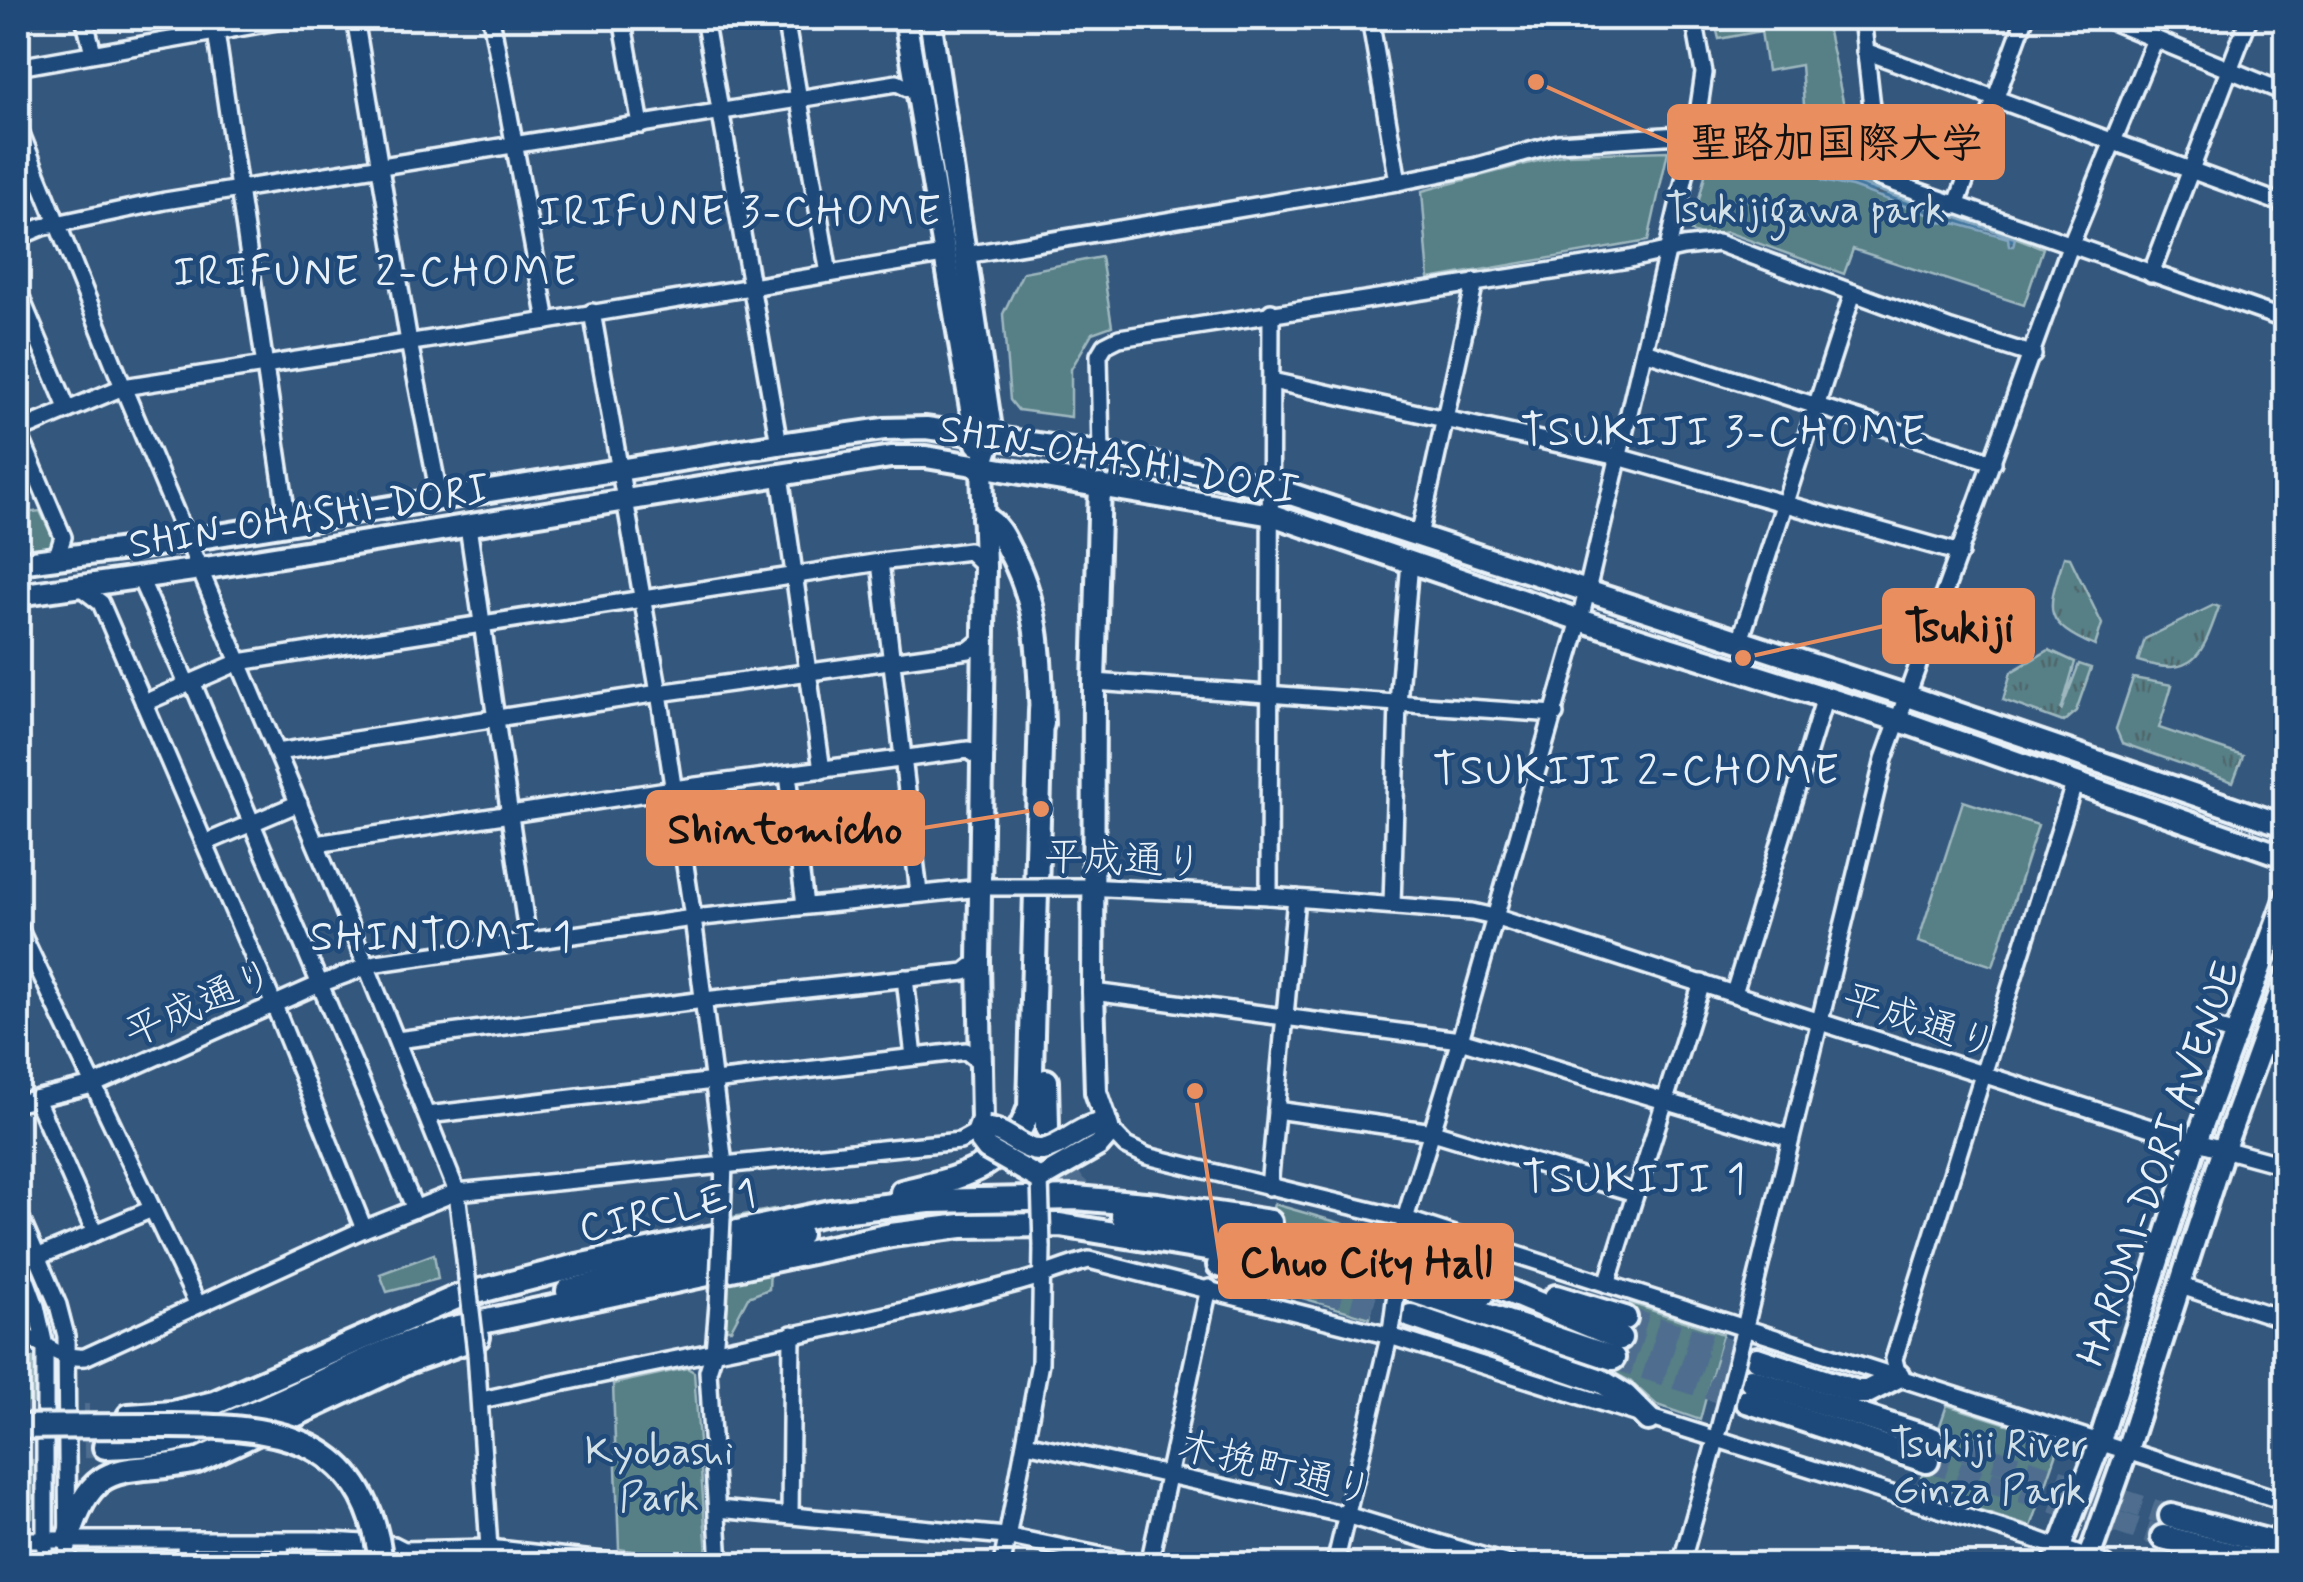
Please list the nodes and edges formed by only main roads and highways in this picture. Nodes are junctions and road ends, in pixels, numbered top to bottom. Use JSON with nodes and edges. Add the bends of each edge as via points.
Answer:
{"nodes":[{"id":1,"x":905,"y":18,"type":"edge"},
{"id":2,"x":930,"y":18,"type":"edge"},
{"id":3,"x":954,"y":255,"type":"junction"},
{"id":4,"x":983,"y":435,"type":"junction"},
{"id":5,"x":982,"y":466,"type":"junction"},
{"id":6,"x":1100,"y":485,"type":"junction"},
{"id":7,"x":984,"y":518,"type":"junction"},
{"id":8,"x":18,"y":564,"type":"edge"},
{"id":9,"x":18,"y":595,"type":"edge"},
{"id":10,"x":1041,"y":711,"type":"junction"},
{"id":11,"x":2286,"y":826,"type":"edge"},
{"id":12,"x":2286,"y":857,"type":"edge"},
{"id":13,"x":2286,"y":897,"type":"edge"},
{"id":14,"x":2286,"y":977,"type":"edge"},
{"id":15,"x":1103,"y":1130,"type":"junction"},
{"id":16,"x":982,"y":1134,"type":"junction"},
{"id":17,"x":1041,"y":1141,"type":"junction"},
{"id":18,"x":1040,"y":1180,"type":"junction"},
{"id":19,"x":973,"y":1199,"type":"junction"},
{"id":20,"x":831,"y":1212,"type":"junction"},
{"id":21,"x":1123,"y":1216,"type":"tunnel mouth"},
{"id":22,"x":961,"y":1226,"type":"junction"},
{"id":23,"x":1264,"y":1246,"type":"junction"},
{"id":24,"x":625,"y":1303,"type":"junction"},
{"id":25,"x":472,"y":1314,"type":"road end"},
{"id":26,"x":528,"y":1314,"type":"junction"},
{"id":27,"x":1398,"y":1326,"type":"tunnel mouth"},
{"id":28,"x":1619,"y":1338,"type":"joint"},
{"id":29,"x":1898,"y":1376,"type":"road end"},
{"id":30,"x":105,"y":1416,"type":"tunnel mouth"},
{"id":31,"x":1648,"y":1419,"type":"road end"},
{"id":32,"x":18,"y":1426,"type":"edge"},
{"id":33,"x":105,"y":1447,"type":"tunnel mouth"},
{"id":34,"x":1929,"y":1450,"type":"tunnel mouth"},
{"id":35,"x":57,"y":1539,"type":"road end"},
{"id":36,"x":2286,"y":1546,"type":"edge"},
{"id":37,"x":2059,"y":1551,"type":"edge"},
{"id":38,"x":2093,"y":1559,"type":"edge"},
{"id":39,"x":381,"y":1564,"type":"edge"},
{"id":40,"x":2268,"y":1564,"type":"edge"}],
"edges":[{"from":1,"to":3,"type":"main road"},
{"from":2,"to":3,"type":"main road"},
{"from":3,"to":4,"type":"main road"},
{"from":4,"to":5,"type":"main road"},
{"from":4,"to":8,"type":"main road","name":"SHIN-OHASHI-DORI","via":[[908,427],[779,444]]},
{"from":4,"to":11,"type":"main road","name":"SHIN-OHASHI-DORI","via":[[1272,488]]},
{"from":5,"to":6,"type":"main road","name":"SHIN-OHASHI-DORI"},
{"from":5,"to":7,"type":"main road"},
{"from":5,"to":9,"type":"main road","name":"SHIN-OHASHI-DORI","via":[[907,456]]},
{"from":6,"to":12,"type":"main road","name":"SHIN-OHASHI-DORI","via":[[1272,514],[1900,721]]},
{"from":6,"to":15,"type":"main road","via":[[1088,887]]},
{"from":7,"to":10,"type":"highway","via":[[1002,535],[1028,590]]},
{"from":7,"to":16,"type":"main road"},
{"from":10,"to":17,"type":"highway"},
{"from":10,"to":20,"type":"highway","via":[[1032,1091],[1025,1122],[1009,1147],[974,1172]]},
{"from":13,"to":37,"type":"main road","name":"HARUMI-DORI AVENUE","bridge":true},
{"from":14,"to":38,"type":"main road","name":"HARUMI-DORI AVENUE","bridge":true,"via":[[2224,1148]]},
{"from":15,"to":17,"type":"main road","bridge":true,"via":[[1088,1126]]},
{"from":15,"to":18,"type":"main road","bridge":true,"via":[[1100,1146]]},
{"from":16,"to":17,"type":"main road","bridge":true,"via":[[998,1130]]},
{"from":16,"to":18,"type":"main road","bridge":true,"via":[[987,1149]]},
{"from":17,"to":18,"type":"main road","bridge":true},
{"from":19,"to":20,"type":"highway","name":"CIRCLE 1"},
{"from":19,"to":23,"type":"highway","name":"CIRCLE 1","via":[[1076,1198],[1201,1212]]},
{"from":19,"to":25,"type":"highway"},
{"from":20,"to":30,"type":"highway","name":"CIRCLE 1","via":[[507,1284],[430,1308],[214,1404]]},
{"from":21,"to":23,"type":"highway"},
{"from":22,"to":23,"type":"highway","name":"CIRCLE 1","via":[[1060,1225]]},
{"from":22,"to":24,"type":"highway","name":"CIRCLE 1"},
{"from":22,"to":26,"type":"highway"},
{"from":24,"to":26,"type":"highway","name":"CIRCLE 1"},
{"from":24,"to":35,"type":"highway","via":[[435,1351],[197,1462],[106,1475]]},
{"from":26,"to":33,"type":"highway","name":"CIRCLE 1","via":[[419,1338],[202,1432]]},
{"from":27,"to":31,"type":"highway","via":[[1602,1381]]},
{"from":28,"to":28,"type":"highway","via":[[1413,1264]]},
{"from":29,"to":34,"type":"highway","via":[[1857,1392],[1752,1380]]},
{"from":32,"to":39,"type":"highway","bridge":true,"via":[[233,1426],[287,1436],[331,1459],[351,1481],[373,1525]]},
{"from":36,"to":40,"type":"highway","via":[[2167,1526]]}]}
